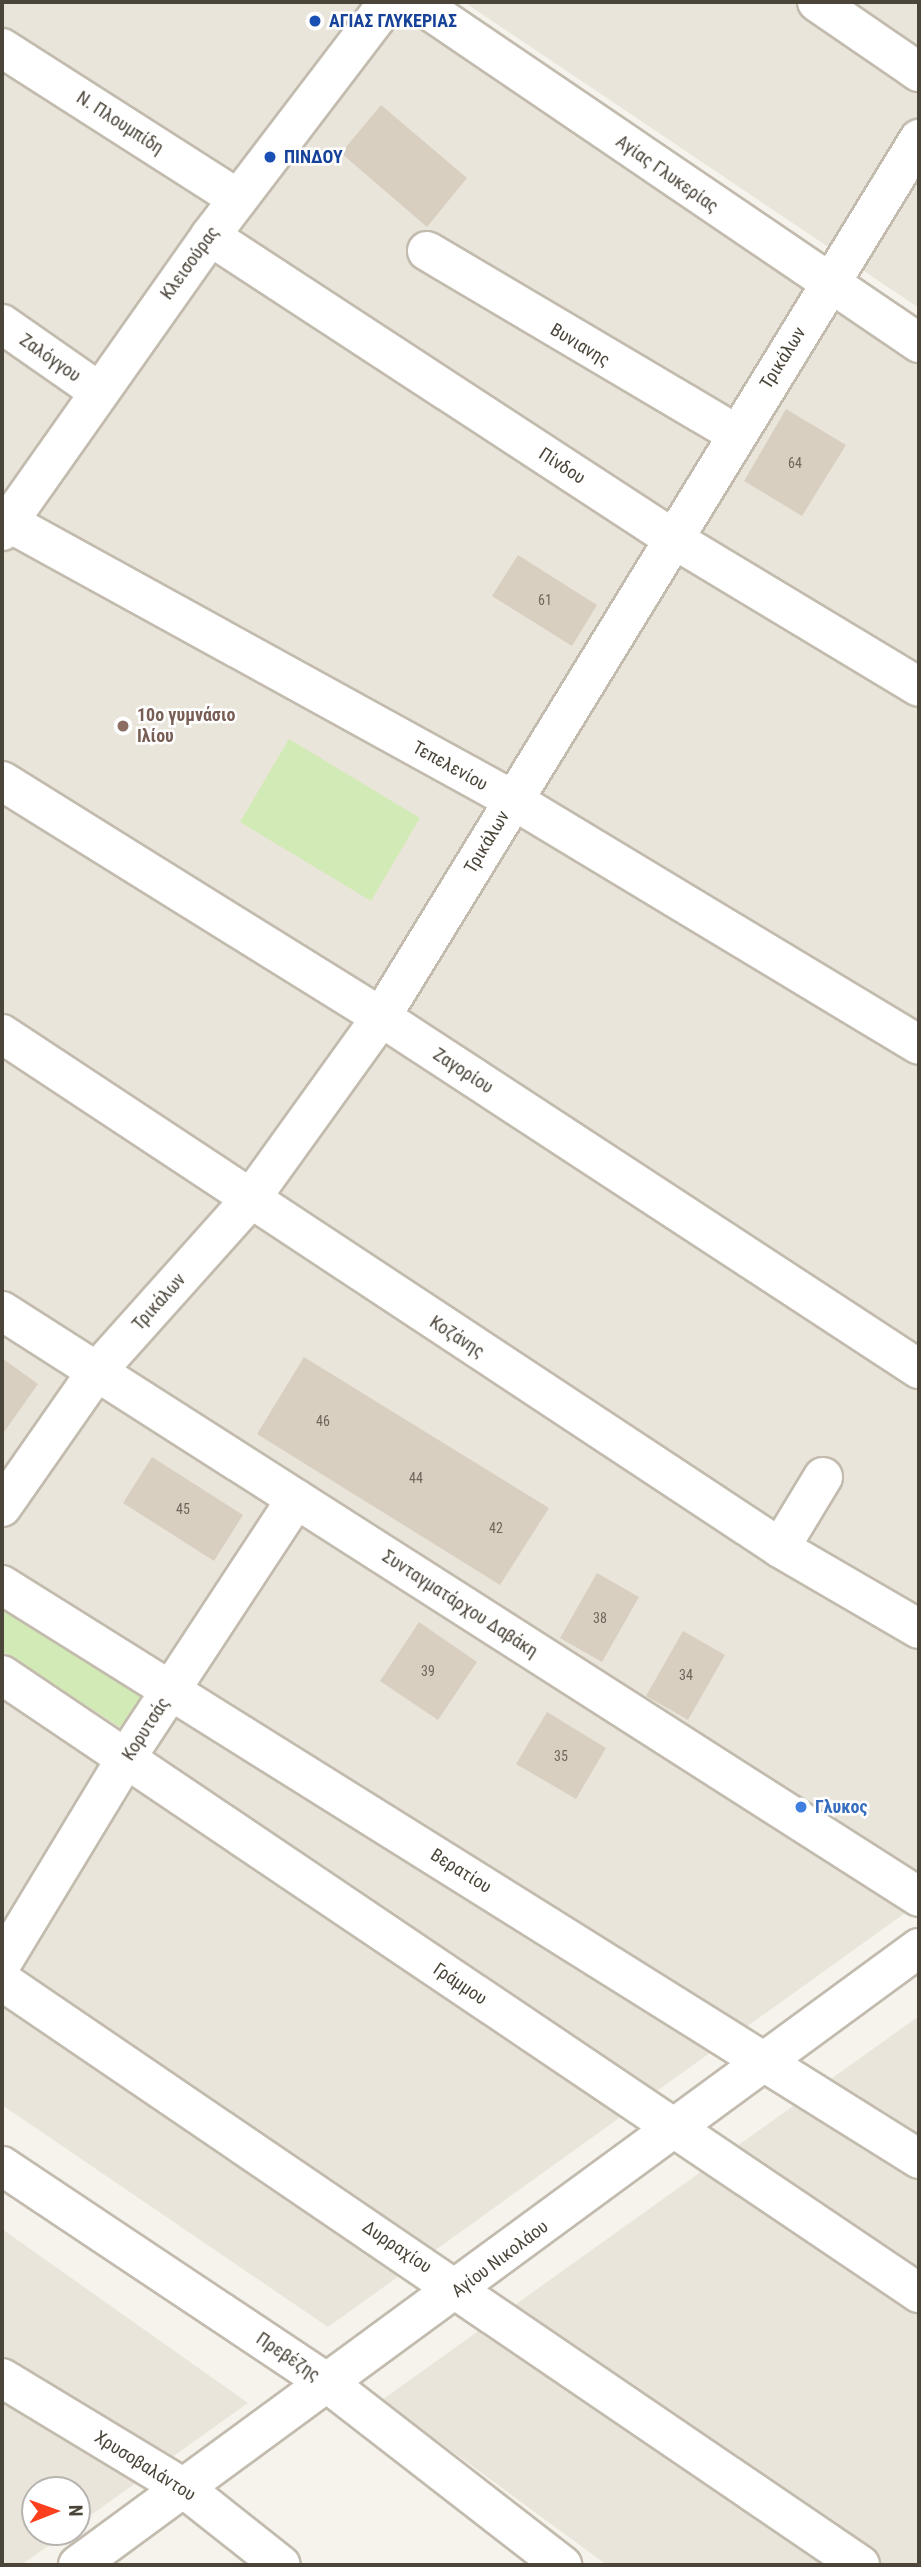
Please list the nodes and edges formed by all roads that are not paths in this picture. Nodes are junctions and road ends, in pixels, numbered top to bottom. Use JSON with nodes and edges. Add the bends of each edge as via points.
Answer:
{"nodes":[{"id":1,"x":388,"y":2,"type":"edge"},
{"id":2,"x":417,"y":2,"type":"edge"},
{"id":3,"x":817,"y":2,"type":"edge"},
{"id":4,"x":2,"y":48,"type":"edge"},
{"id":5,"x":919,"y":72,"type":"edge"},
{"id":6,"x":919,"y":139,"type":"edge"},
{"id":7,"x":238,"y":199,"type":"junction"},
{"id":8,"x":210,"y":236,"type":"junction"},
{"id":9,"x":427,"y":251,"type":"dead end"},
{"id":10,"x":829,"y":285,"type":"junction"},
{"id":11,"x":2,"y":324,"type":"edge"},
{"id":12,"x":919,"y":343,"type":"edge"},
{"id":13,"x":98,"y":391,"type":"junction"},
{"id":14,"x":736,"y":434,"type":"junction"},
{"id":15,"x":5,"y":526,"type":"edge"},
{"id":16,"x":672,"y":538,"type":"junction"},
{"id":17,"x":919,"y":687,"type":"edge"},
{"id":18,"x":2,"y":780,"type":"edge"},
{"id":19,"x":513,"y":800,"type":"junction"},
{"id":20,"x":381,"y":1017,"type":"junction"},
{"id":21,"x":2,"y":1034,"type":"edge"},
{"id":22,"x":919,"y":1045,"type":"edge"},
{"id":23,"x":249,"y":1201,"type":"junction"},
{"id":24,"x":2,"y":1311,"type":"edge"},
{"id":25,"x":919,"y":1369,"type":"edge"},
{"id":26,"x":97,"y":1371,"type":"junction"},
{"id":27,"x":823,"y":1477,"type":"dead end"},
{"id":28,"x":296,"y":1499,"type":"junction"},
{"id":29,"x":2,"y":1507,"type":"edge"},
{"id":30,"x":780,"y":1548,"type":"junction"},
{"id":31,"x":2,"y":1585,"type":"edge"},
{"id":32,"x":919,"y":1629,"type":"edge"},
{"id":33,"x":2,"y":1675,"type":"edge"},
{"id":34,"x":171,"y":1691,"type":"junction"},
{"id":35,"x":126,"y":1758,"type":"junction"},
{"id":36,"x":919,"y":1897,"type":"edge"},
{"id":37,"x":919,"y":1948,"type":"edge"},
{"id":38,"x":2,"y":1963,"type":"edge"},
{"id":39,"x":2,"y":1981,"type":"edge"},
{"id":40,"x":768,"y":2061,"type":"junction"},
{"id":41,"x":676,"y":2129,"type":"junction"},
{"id":42,"x":919,"y":2159,"type":"edge"},
{"id":43,"x":2,"y":2166,"type":"edge"},
{"id":44,"x":460,"y":2289,"type":"junction"},
{"id":45,"x":919,"y":2293,"type":"edge"},
{"id":46,"x":2,"y":2378,"type":"edge"},
{"id":47,"x":330,"y":2385,"type":"junction"},
{"id":48,"x":185,"y":2489,"type":"junction"},
{"id":49,"x":78,"y":2565,"type":"edge"},
{"id":50,"x":281,"y":2565,"type":"edge"},
{"id":51,"x":562,"y":2565,"type":"edge"},
{"id":52,"x":860,"y":2565,"type":"edge"}],
"edges":[{"from":1,"to":7,"type":"street","name":"Κλεισούρας"},
{"from":2,"to":10,"type":"street","name":"Αγίας Γλυκερίας"},
{"from":3,"to":5,"type":"street"},
{"from":4,"to":7,"type":"street","name":"N. Πλουμπίδη"},
{"from":6,"to":10,"type":"street","name":"Τρικάλων"},
{"from":7,"to":8,"type":"street","name":"Κλεισούρας"},
{"from":8,"to":13,"type":"street","name":"Κλεισούρας"},
{"from":8,"to":16,"type":"street","name":"Πίνδου"},
{"from":9,"to":14,"type":"street","name":"Βυνιανης"},
{"from":10,"to":12,"type":"street","name":"Αγίας Γλυκερίας"},
{"from":10,"to":14,"type":"street","name":"Τρικάλων"},
{"from":11,"to":13,"type":"street","name":"Ζαλόγγου"},
{"from":13,"to":15,"type":"street","name":"Κλεισούρας"},
{"from":14,"to":16,"type":"street","name":"Τρικάλων"},
{"from":15,"to":19,"type":"street","name":"Τεπελενίου"},
{"from":16,"to":17,"type":"street","name":"Πίνδου"},
{"from":16,"to":19,"type":"street","name":"Τρικάλων"},
{"from":18,"to":20,"type":"street","name":"Ζαγορίου"},
{"from":19,"to":20,"type":"street","name":"Τρικάλων"},
{"from":19,"to":22,"type":"street","name":"Τεπελενίου"},
{"from":20,"to":23,"type":"street","name":"Τρικάλων"},
{"from":20,"to":25,"type":"street","name":"Ζαγορίου"},
{"from":21,"to":23,"type":"street","name":"Κοζάνης"},
{"from":23,"to":26,"type":"street","name":"Τρικάλων"},
{"from":23,"to":30,"type":"street","name":"Κοζάνης"},
{"from":24,"to":26,"type":"street","name":"Συνταγματάρχου Δαβάκη"},
{"from":26,"to":28,"type":"street","name":"Συνταγματάρχου Δαβάκη"},
{"from":26,"to":29,"type":"street","name":"Τρικάλων"},
{"from":27,"to":30,"type":"street"},
{"from":28,"to":34,"type":"street","name":"Κορυτσάς"},
{"from":28,"to":36,"type":"street","name":"Συνταγματάρχου Δαβάκη"},
{"from":30,"to":32,"type":"street","name":"Κοζάνης"},
{"from":31,"to":34,"type":"street","name":"Βερατίου"},
{"from":33,"to":35,"type":"street","name":"Γράμμου"},
{"from":34,"to":35,"type":"street","name":"Κορυτσάς"},
{"from":34,"to":40,"type":"street","name":"Βερατίου"},
{"from":35,"to":38,"type":"street","name":"Κορυτσάς"},
{"from":35,"to":41,"type":"street","name":"Γράμμου"},
{"from":37,"to":40,"type":"street","name":"Αγίου Νικολάου"},
{"from":39,"to":44,"type":"street","name":"Δυρραχίου"},
{"from":40,"to":41,"type":"street","name":"Αγίου Νικολάου"},
{"from":40,"to":42,"type":"street","name":"Βερατίου"},
{"from":41,"to":44,"type":"street","name":"Αγίου Νικολάου"},
{"from":41,"to":45,"type":"street","name":"Γράμμου"},
{"from":43,"to":47,"type":"street","name":"Πρεβέζης"},
{"from":44,"to":47,"type":"street","name":"Αγίου Νικολάου"},
{"from":44,"to":52,"type":"street","name":"Δυρραχίου"},
{"from":46,"to":48,"type":"street","name":"Χρυσοβαλάντου"},
{"from":47,"to":48,"type":"street","name":"Αγίου Νικολάου"},
{"from":47,"to":51,"type":"street","name":"Πρεβέζης"},
{"from":48,"to":49,"type":"street","name":"Αγίου Νικολάου"},
{"from":48,"to":50,"type":"street","name":"Χρυσοβαλάντου"}]}
